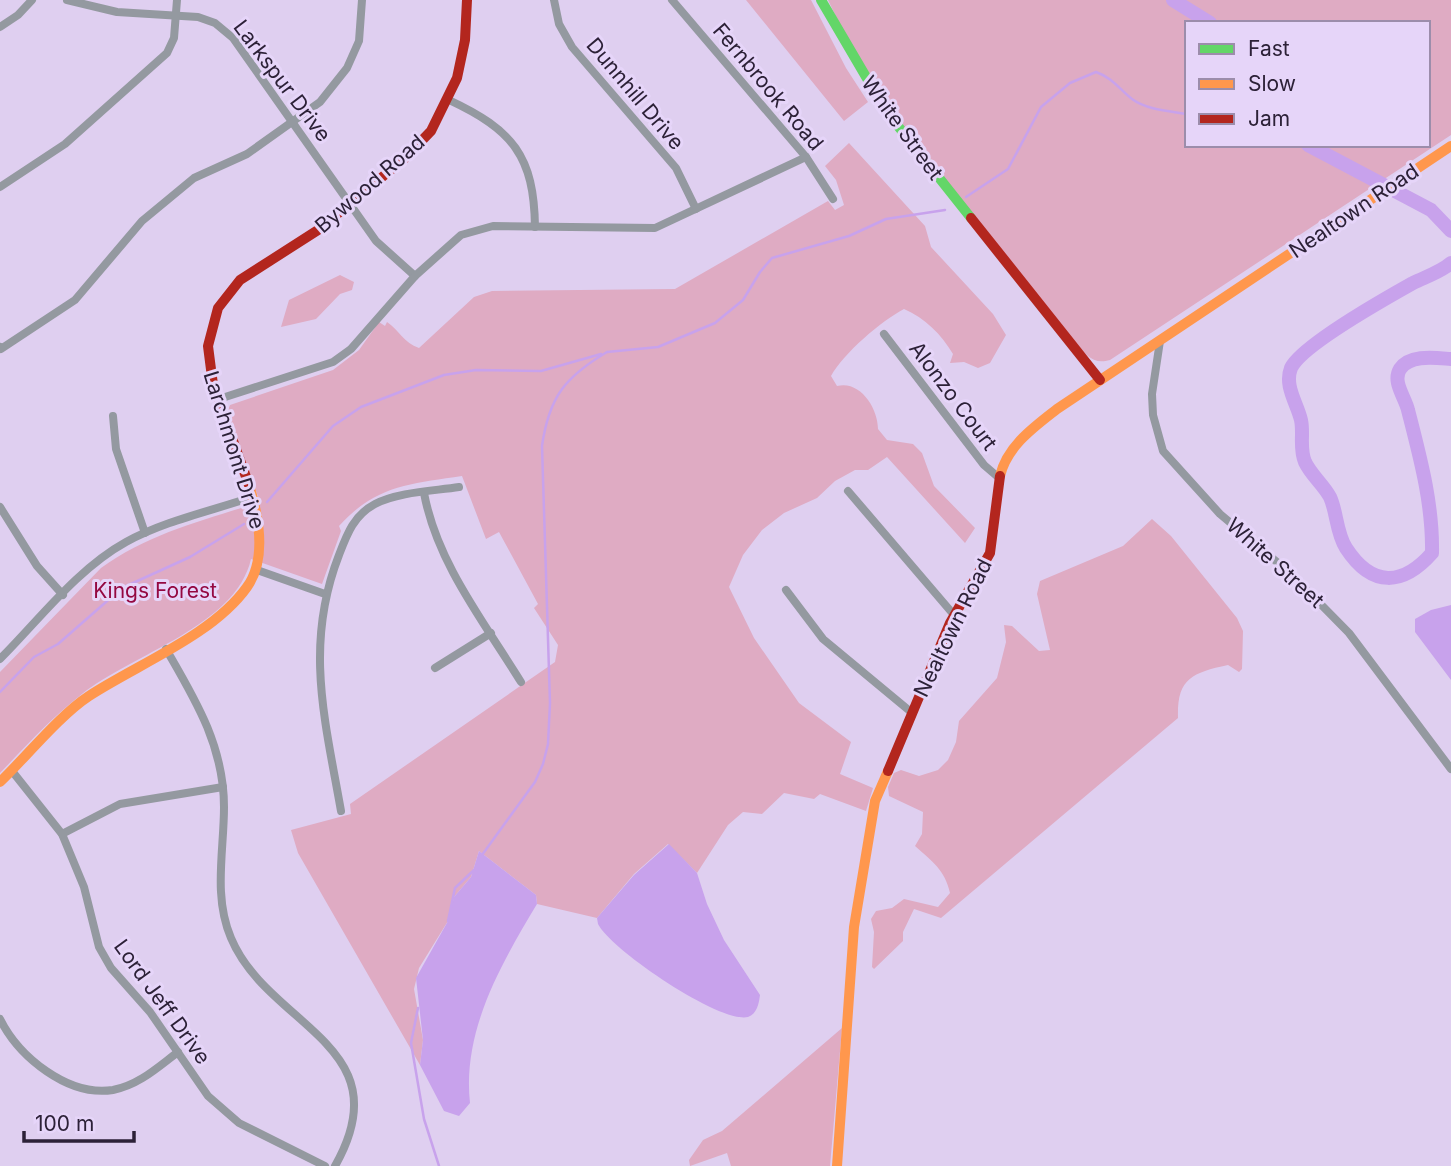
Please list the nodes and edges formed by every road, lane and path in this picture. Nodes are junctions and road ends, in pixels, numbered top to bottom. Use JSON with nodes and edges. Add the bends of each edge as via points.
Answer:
{"nodes":[{"id":1,"x":32,"y":0,"type":"edge"},
{"id":2,"x":67,"y":0,"type":"edge"},
{"id":3,"x":177,"y":0,"type":"edge"},
{"id":4,"x":362,"y":0,"type":"edge"},
{"id":5,"x":467,"y":0,"type":"edge"},
{"id":6,"x":554,"y":0,"type":"edge"},
{"id":7,"x":672,"y":0,"type":"edge"},
{"id":8,"x":821,"y":0,"type":"edge"},
{"id":9,"x":177,"y":16,"type":"junction"},
{"id":10,"x":0,"y":27,"type":"edge"},
{"id":11,"x":449,"y":100,"type":"junction"},
{"id":12,"x":294,"y":122,"type":"junction"},
{"id":13,"x":1451,"y":146,"type":"edge"},
{"id":14,"x":806,"y":157,"type":"junction"},
{"id":15,"x":0,"y":187,"type":"edge"},
{"id":16,"x":833,"y":199,"type":"dead end"},
{"id":17,"x":349,"y":204,"type":"junction"},
{"id":18,"x":696,"y":209,"type":"junction"},
{"id":19,"x":535,"y":228,"type":"junction"},
{"id":20,"x":262,"y":265,"type":"joint"},
{"id":21,"x":415,"y":276,"type":"junction"},
{"id":22,"x":884,"y":334,"type":"dead end"},
{"id":23,"x":1160,"y":341,"type":"junction"},
{"id":24,"x":1,"y":348,"type":"edge"},
{"id":25,"x":1100,"y":380,"type":"junction"},
{"id":26,"x":219,"y":399,"type":"junction"},
{"id":27,"x":113,"y":416,"type":"dead end"},
{"id":28,"x":998,"y":477,"type":"junction"},
{"id":29,"x":458,"y":487,"type":"dead end"},
{"id":30,"x":848,"y":491,"type":"dead end"},
{"id":31,"x":424,"y":493,"type":"junction"},
{"id":32,"x":252,"y":497,"type":"junction"},
{"id":33,"x":0,"y":507,"type":"edge"},
{"id":34,"x":145,"y":533,"type":"junction"},
{"id":35,"x":257,"y":569,"type":"junction"},
{"id":36,"x":786,"y":590,"type":"dead end"},
{"id":37,"x":325,"y":594,"type":"junction"},
{"id":38,"x":63,"y":595,"type":"junction"},
{"id":39,"x":954,"y":615,"type":"junction"},
{"id":40,"x":491,"y":633,"type":"junction"},
{"id":41,"x":166,"y":649,"type":"junction"},
{"id":42,"x":0,"y":659,"type":"edge"},
{"id":43,"x":435,"y":668,"type":"dead end"},
{"id":44,"x":522,"y":682,"type":"dead end"},
{"id":45,"x":911,"y":712,"type":"junction"},
{"id":46,"x":1451,"y":769,"type":"edge"},
{"id":47,"x":12,"y":771,"type":"junction"},
{"id":48,"x":0,"y":782,"type":"edge"},
{"id":49,"x":223,"y":788,"type":"junction"},
{"id":50,"x":341,"y":811,"type":"dead end"},
{"id":51,"x":61,"y":834,"type":"junction"},
{"id":52,"x":0,"y":1019,"type":"edge"},
{"id":53,"x":178,"y":1052,"type":"junction"},
{"id":54,"x":325,"y":1166,"type":"edge"},
{"id":55,"x":335,"y":1166,"type":"edge"},
{"id":56,"x":837,"y":1166,"type":"edge"}],
"edges":[{"from":1,"to":10,"type":"street"},
{"from":2,"to":9,"type":"street","name":"Larkspur Drive","via":[[117,12]]},
{"from":3,"to":9,"type":"street"},
{"from":4,"to":12,"type":"street","via":[[359,41],[347,68],[320,102]]},
{"from":5,"to":11,"type":"street","name":"Bywood Road","via":[[462,66]]},
{"from":6,"to":18,"type":"street","name":"Dunnhill Drive","via":[[559,24],[572,47],[676,169]]},
{"from":7,"to":14,"type":"street","name":"Fernbrook Road"},
{"from":8,"to":25,"type":"street","name":"White Street","via":[[886,111]]},
{"from":9,"to":12,"type":"street","name":"Larkspur Drive","via":[[215,23],[233,38]]},
{"from":9,"to":15,"type":"street","via":[[167,53],[65,144]]},
{"from":11,"to":17,"type":"street","name":"Bywood Road","via":[[418,146]]},
{"from":11,"to":19,"type":"street","via":[[490,122],[516,149],[530,174]]},
{"from":12,"to":17,"type":"street","name":"Larkspur Drive"},
{"from":12,"to":24,"type":"street","via":[[247,154],[194,178],[142,221],[75,300]]},
{"from":13,"to":23,"type":"street","name":"Nealtown Road"},
{"from":14,"to":16,"type":"street","name":"Fernbrook Road"},
{"from":14,"to":18,"type":"street"},
{"from":17,"to":20,"type":"street","name":"Bywood Road","via":[[289,251]]},
{"from":17,"to":21,"type":"street","name":"Larkspur Drive","via":[[376,241]]},
{"from":18,"to":19,"type":"street","via":[[655,228]]},
{"from":19,"to":21,"type":"street","via":[[493,226],[461,235]]},
{"from":20,"to":26,"type":"street","name":"Larchmont Drive","via":[[230,289],[212,322],[208,359]]},
{"from":21,"to":26,"type":"street","via":[[351,349],[333,362]]},
{"from":22,"to":28,"type":"street","name":"Alonzo Court"},
{"from":23,"to":25,"type":"street","name":"Nealtown Road"},
{"from":23,"to":46,"type":"street","name":"White Street","via":[[1152,394],[1163,451],[1220,514],[1290,573],[1349,633]]},
{"from":25,"to":28,"type":"street","name":"Nealtown Road","via":[[1024,435]]},
{"from":26,"to":32,"type":"street","name":"Larchmont Drive"},
{"from":27,"to":34,"type":"street","via":[[116,449]]},
{"from":28,"to":39,"type":"street","name":"Nealtown Road","via":[[990,553]]},
{"from":29,"to":31,"type":"street"},
{"from":30,"to":39,"type":"street"},
{"from":31,"to":37,"type":"street","via":[[388,499],[362,513],[350,526]]},
{"from":31,"to":40,"type":"street","via":[[442,553]]},
{"from":32,"to":34,"type":"street"},
{"from":32,"to":35,"type":"street","name":"Larchmont Drive","via":[[261,536]]},
{"from":33,"to":38,"type":"street","via":[[37,566]]},
{"from":34,"to":38,"type":"street","via":[[91,566]]},
{"from":35,"to":37,"type":"street"},
{"from":35,"to":41,"type":"street","name":"Larchmont Drive","via":[[235,606]]},
{"from":36,"to":45,"type":"street","via":[[822,639]]},
{"from":37,"to":50,"type":"street","via":[[318,668]]},
{"from":38,"to":42,"type":"street"},
{"from":39,"to":45,"type":"street","name":"Nealtown Road"},
{"from":40,"to":43,"type":"street"},
{"from":40,"to":44,"type":"street"},
{"from":41,"to":47,"type":"street","name":"Larchmont Drive","via":[[86,698]]},
{"from":41,"to":49,"type":"street","via":[[206,721]]},
{"from":45,"to":56,"type":"street","name":"Nealtown Road","via":[[875,801],[861,872]]},
{"from":47,"to":48,"type":"street","name":"Larchmont Drive"},
{"from":47,"to":51,"type":"street","name":"Lord Jeff Drive"},
{"from":49,"to":51,"type":"street","via":[[120,804]]},
{"from":49,"to":55,"type":"street","via":[[220,889],[232,940],[267,991],[321,1035],[346,1071],[354,1105]]},
{"from":51,"to":53,"type":"street","name":"Lord Jeff Drive","via":[[84,887],[99,947]]},
{"from":52,"to":53,"type":"street","via":[[37,1064],[57,1077],[93,1089],[111,1090],[141,1080]]},
{"from":53,"to":54,"type":"street","name":"Lord Jeff Drive","via":[[222,1111]]}]}
